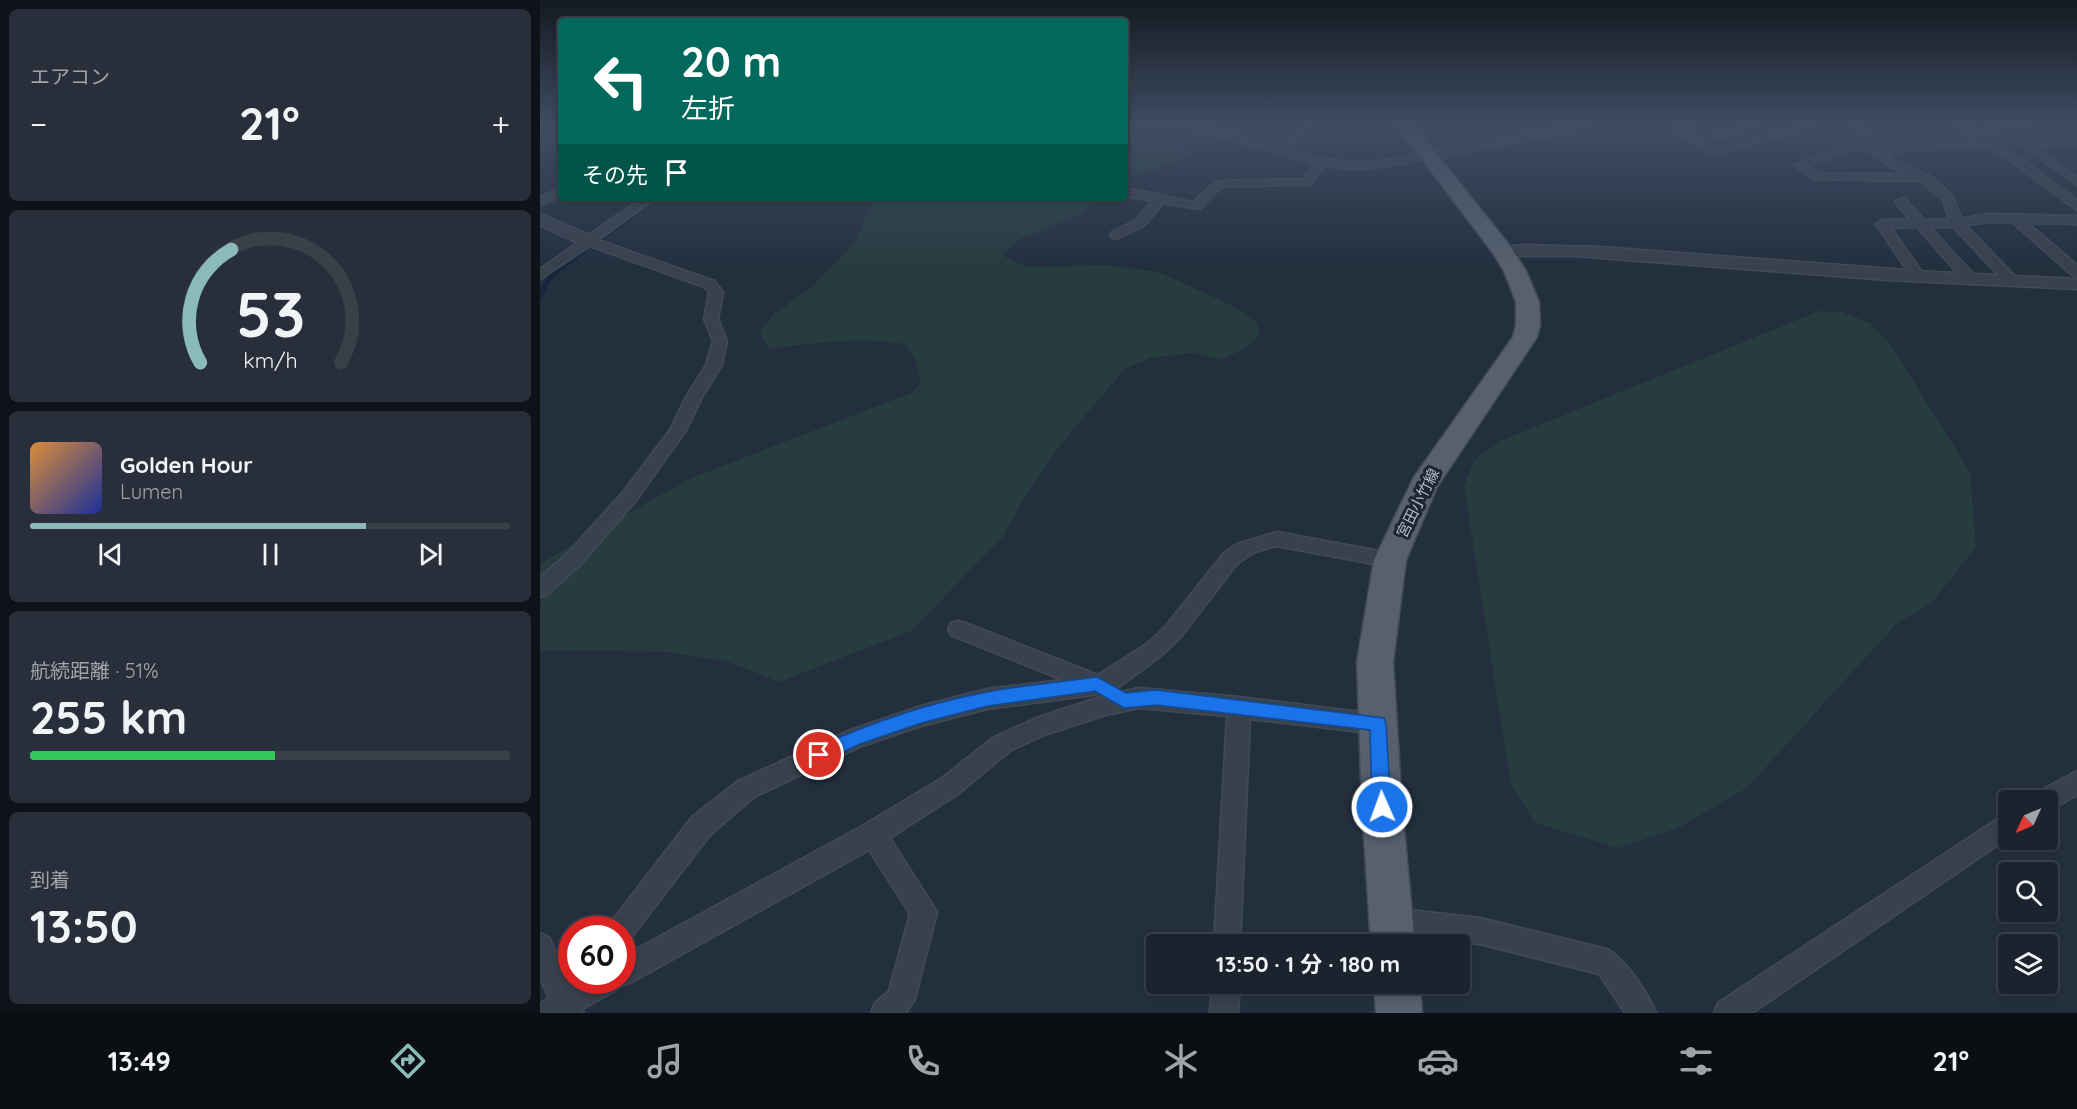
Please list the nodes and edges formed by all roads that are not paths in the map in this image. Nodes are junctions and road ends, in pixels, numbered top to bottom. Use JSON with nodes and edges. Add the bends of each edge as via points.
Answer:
{"nodes":[{"id":1,"x":1313,"y":173,"type":"edge"},
{"id":2,"x":1444,"y":173,"type":"edge"},
{"id":3,"x":1811,"y":173,"type":"edge"},
{"id":4,"x":1914,"y":173,"type":"edge"},
{"id":5,"x":2034,"y":173,"type":"edge"},
{"id":6,"x":1926,"y":178,"type":"junction"},
{"id":7,"x":1128,"y":192,"type":"edge"},
{"id":8,"x":558,"y":193,"type":"edge"},
{"id":9,"x":1161,"y":198,"type":"junction"},
{"id":10,"x":646,"y":201,"type":"edge"},
{"id":11,"x":540,"y":202,"type":"edge"},
{"id":12,"x":1900,"y":202,"type":"dead end"},
{"id":13,"x":2077,"y":206,"type":"edge"},
{"id":14,"x":540,"y":219,"type":"edge"},
{"id":15,"x":2016,"y":219,"type":"junction"},
{"id":16,"x":2077,"y":220,"type":"edge"},
{"id":17,"x":1918,"y":223,"type":"junction"},
{"id":18,"x":1956,"y":223,"type":"junction"},
{"id":19,"x":1116,"y":235,"type":"dead end"},
{"id":20,"x":590,"y":242,"type":"junction"},
{"id":21,"x":1502,"y":250,"type":"junction"},
{"id":22,"x":2077,"y":272,"type":"edge"},
{"id":23,"x":540,"y":275,"type":"edge"},
{"id":24,"x":1919,"y":278,"type":"junction"},
{"id":25,"x":1972,"y":281,"type":"junction"},
{"id":26,"x":2013,"y":282,"type":"junction"},
{"id":27,"x":2077,"y":284,"type":"edge"},
{"id":28,"x":1390,"y":560,"type":"junction"},
{"id":29,"x":540,"y":590,"type":"edge"},
{"id":30,"x":958,"y":629,"type":"dead end"},
{"id":31,"x":1097,"y":684,"type":"junction"},
{"id":32,"x":1124,"y":700,"type":"junction"},
{"id":33,"x":1239,"y":707,"type":"junction"},
{"id":34,"x":1378,"y":724,"type":"junction"},
{"id":35,"x":2077,"y":782,"type":"edge"},
{"id":36,"x":2058,"y":793,"type":"edge"},
{"id":37,"x":1998,"y":831,"type":"edge"},
{"id":38,"x":873,"y":834,"type":"junction"},
{"id":39,"x":632,"y":916,"type":"edge"},
{"id":40,"x":1392,"y":933,"type":"edge"},
{"id":41,"x":1228,"y":934,"type":"edge"},
{"id":42,"x":540,"y":946,"type":"edge"},
{"id":43,"x":636,"y":964,"type":"edge"},
{"id":44,"x":1225,"y":994,"type":"edge"},
{"id":45,"x":1398,"y":994,"type":"edge"},
{"id":46,"x":563,"y":999,"type":"edge"},
{"id":47,"x":885,"y":1013,"type":"edge"},
{"id":48,"x":1224,"y":1013,"type":"edge"},
{"id":49,"x":1399,"y":1013,"type":"edge"},
{"id":50,"x":1642,"y":1013,"type":"edge"},
{"id":51,"x":1728,"y":1013,"type":"edge"}],
"edges":[{"from":1,"to":9,"type":"street","via":[[1307,182],[1224,183],[1196,206]]},
{"from":2,"to":21,"type":"main road","name":"宮田小竹線"},
{"from":3,"to":6,"type":"street"},
{"from":4,"to":6,"type":"street"},
{"from":5,"to":13,"type":"street"},
{"from":6,"to":18,"type":"street","via":[[1949,199]]},
{"from":7,"to":9,"type":"street"},
{"from":8,"to":11,"type":"street"},
{"from":9,"to":19,"type":"street","via":[[1140,223]]},
{"from":10,"to":20,"type":"street"},
{"from":12,"to":17,"type":"street"},
{"from":14,"to":20,"type":"street"},
{"from":15,"to":16,"type":"street"},
{"from":15,"to":18,"type":"street"},
{"from":15,"to":22,"type":"street"},
{"from":17,"to":18,"type":"street"},
{"from":17,"to":24,"type":"street","via":[[1882,224]]},
{"from":17,"to":25,"type":"street"},
{"from":18,"to":26,"type":"street"},
{"from":20,"to":23,"type":"street"},
{"from":20,"to":29,"type":"street","via":[[709,284],[716,292],[711,319],[720,341],[714,364],[677,432],[629,497],[573,560]]},
{"from":21,"to":24,"type":"street"},
{"from":21,"to":28,"type":"main road","name":"宮田小竹線","via":[[1531,310],[1525,338],[1424,484]]},
{"from":24,"to":25,"type":"street"},
{"from":25,"to":26,"type":"street"},
{"from":26,"to":27,"type":"street"},
{"from":28,"to":31,"type":"street","via":[[1277,539],[1244,549],[1230,559],[1155,649],[1112,679]]},
{"from":28,"to":34,"type":"main road","name":"宮田小竹線","via":[[1375,662]]},
{"from":30,"to":31,"type":"street"},
{"from":31,"to":32,"type":"street"},
{"from":31,"to":39,"type":"street","via":[[987,699],[921,716],[856,738],[746,789],[701,826]]},
{"from":32,"to":33,"type":"street","via":[[1156,698]]},
{"from":32,"to":38,"type":"street","via":[[1039,727],[1002,744],[951,786]]},
{"from":33,"to":34,"type":"street"},
{"from":33,"to":41,"type":"street"},
{"from":34,"to":40,"type":"main road","name":"宮田小竹線"},
{"from":35,"to":36,"type":"street"},
{"from":37,"to":51,"type":"street"},
{"from":38,"to":43,"type":"street"},
{"from":38,"to":47,"type":"street","via":[[924,912],[901,999]]},
{"from":40,"to":50,"type":"street","via":[[1480,931],[1607,963]]},
{"from":42,"to":46,"type":"street"},
{"from":44,"to":48,"type":"street"},
{"from":45,"to":49,"type":"main road"}]}
